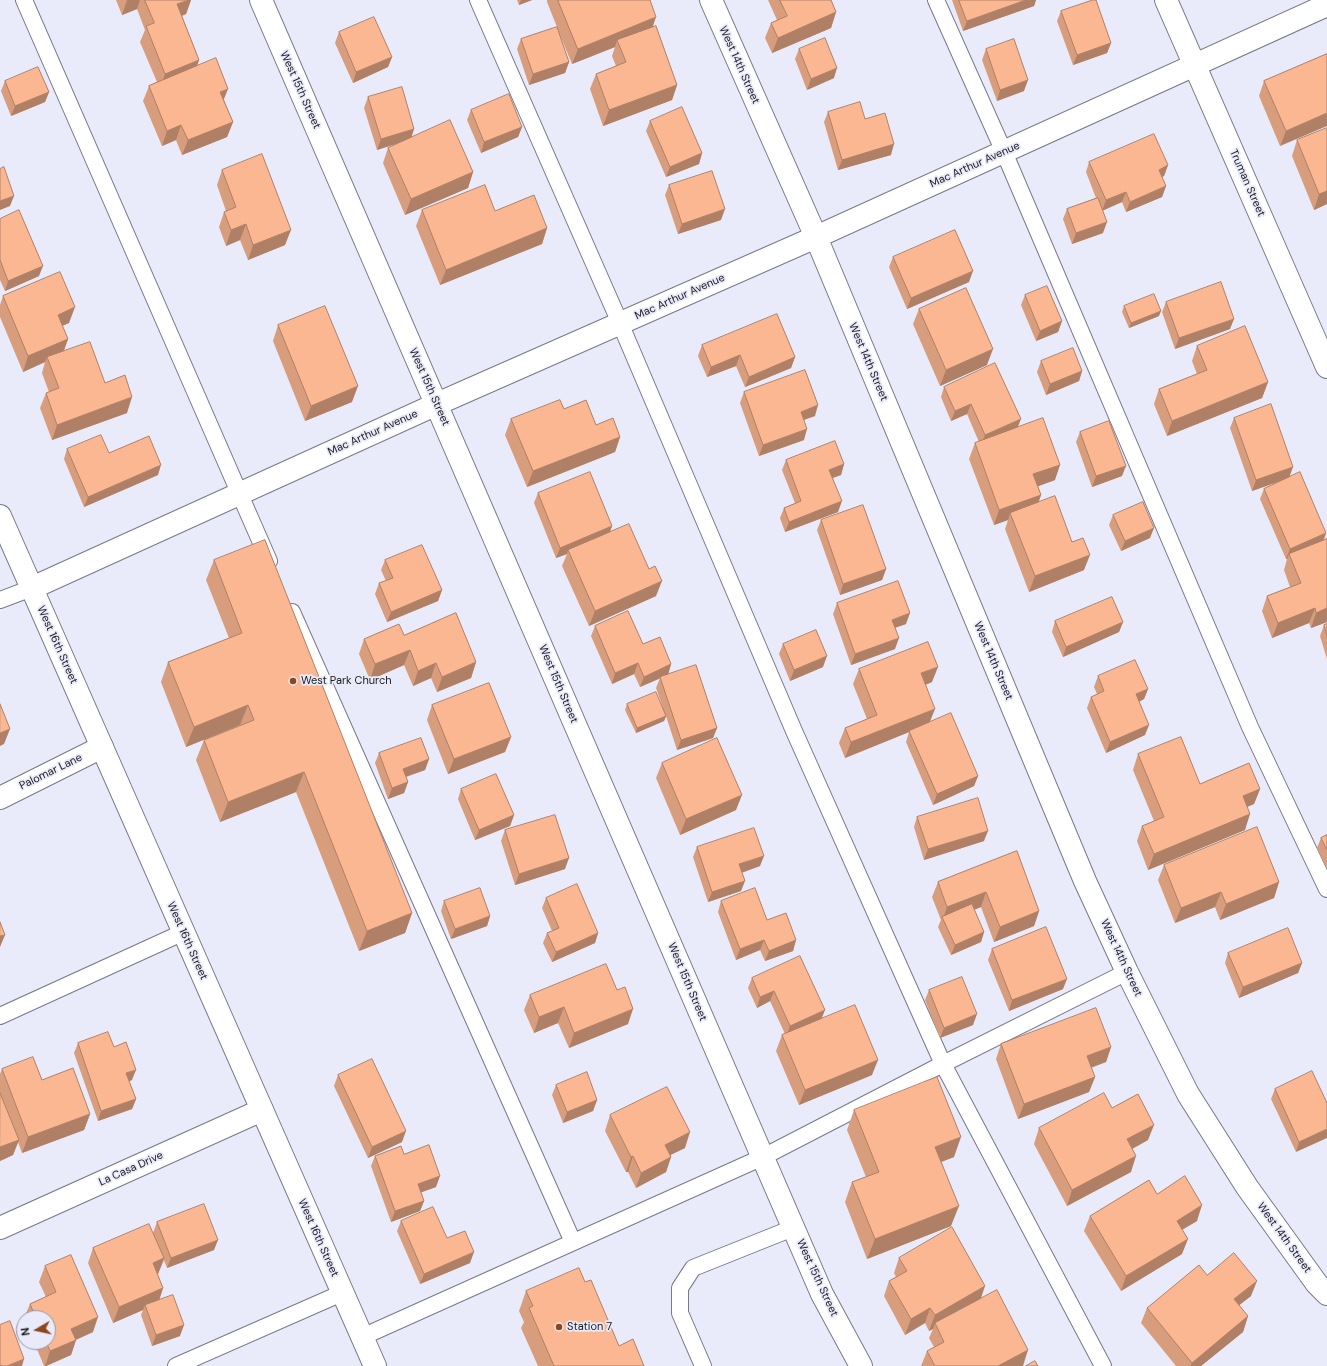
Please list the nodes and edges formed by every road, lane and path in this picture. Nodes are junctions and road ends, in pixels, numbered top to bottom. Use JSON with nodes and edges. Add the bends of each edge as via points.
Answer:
{"nodes":[{"id":1,"x":24,"y":0,"type":"edge"},
{"id":2,"x":261,"y":0,"type":"edge"},
{"id":3,"x":478,"y":0,"type":"edge"},
{"id":4,"x":711,"y":0,"type":"edge"},
{"id":5,"x":936,"y":0,"type":"edge"},
{"id":6,"x":1166,"y":0,"type":"edge"},
{"id":7,"x":1327,"y":5,"type":"edge"},
{"id":8,"x":1195,"y":65,"type":"junction"},
{"id":9,"x":1004,"y":152,"type":"junction"},
{"id":10,"x":816,"y":237,"type":"junction"},
{"id":11,"x":620,"y":323,"type":"junction"},
{"id":12,"x":1327,"y":367,"type":"edge"},
{"id":13,"x":437,"y":404,"type":"junction"},
{"id":14,"x":239,"y":494,"type":"junction"},
{"id":15,"x":0,"y":516,"type":"edge"},
{"id":16,"x":275,"y":574,"type":"edge"},
{"id":17,"x":32,"y":588,"type":"junction"},
{"id":18,"x":285,"y":596,"type":"edge"},
{"id":19,"x":0,"y":600,"type":"edge"},
{"id":20,"x":102,"y":747,"type":"junction"},
{"id":21,"x":0,"y":798,"type":"edge"},
{"id":22,"x":1327,"y":888,"type":"edge"},
{"id":23,"x":184,"y":932,"type":"junction"},
{"id":24,"x":1127,"y":972,"type":"junction"},
{"id":25,"x":0,"y":1016,"type":"edge"},
{"id":26,"x":943,"y":1064,"type":"junction"},
{"id":27,"x":262,"y":1110,"type":"junction"},
{"id":28,"x":763,"y":1157,"type":"junction"},
{"id":29,"x":0,"y":1228,"type":"edge"},
{"id":30,"x":793,"y":1228,"type":"junction"},
{"id":31,"x":573,"y":1242,"type":"junction"},
{"id":32,"x":342,"y":1293,"type":"junction"},
{"id":33,"x":1327,"y":1294,"type":"edge"},
{"id":34,"x":362,"y":1337,"type":"junction"},
{"id":35,"x":176,"y":1366,"type":"edge"},
{"id":36,"x":375,"y":1366,"type":"edge"},
{"id":37,"x":704,"y":1366,"type":"edge"},
{"id":38,"x":861,"y":1366,"type":"edge"},
{"id":39,"x":1103,"y":1366,"type":"edge"}],
"edges":[{"from":1,"to":14,"type":"lane"},
{"from":2,"to":13,"type":"street","name":"West 15th Street"},
{"from":3,"to":11,"type":"lane"},
{"from":4,"to":10,"type":"street","name":"West 14th Street"},
{"from":5,"to":9,"type":"lane"},
{"from":6,"to":8,"type":"street","name":"Truman Street"},
{"from":7,"to":8,"type":"street","name":"Mac Arthur Avenue"},
{"from":8,"to":9,"type":"street","name":"Mac Arthur Avenue"},
{"from":8,"to":12,"type":"street","name":"Truman Street"},
{"from":9,"to":10,"type":"street","name":"Mac Arthur Avenue"},
{"from":9,"to":22,"type":"lane","via":[[1250,727]]},
{"from":10,"to":11,"type":"street","name":"Mac Arthur Avenue"},
{"from":10,"to":24,"type":"street","name":"West 14th Street","via":[[1082,873]]},
{"from":11,"to":13,"type":"street","name":"Mac Arthur Avenue"},
{"from":11,"to":26,"type":"lane","via":[[794,731]]},
{"from":13,"to":14,"type":"street","name":"Mac Arthur Avenue"},
{"from":13,"to":28,"type":"street","name":"West 15th Street"},
{"from":14,"to":16,"type":"lane"},
{"from":14,"to":17,"type":"street","name":"Mac Arthur Avenue"},
{"from":15,"to":17,"type":"street","name":"West 16th Street"},
{"from":17,"to":19,"type":"lane"},
{"from":17,"to":20,"type":"street","name":"West 16th Street"},
{"from":18,"to":31,"type":"lane"},
{"from":20,"to":21,"type":"street","name":"Palomar Lane"},
{"from":20,"to":23,"type":"street","name":"West 16th Street"},
{"from":23,"to":25,"type":"lane"},
{"from":23,"to":27,"type":"street","name":"West 16th Street"},
{"from":24,"to":26,"type":"lane"},
{"from":24,"to":33,"type":"street","name":"West 14th Street","via":[[1188,1094],[1247,1187],[1317,1284]]},
{"from":26,"to":28,"type":"lane"},
{"from":26,"to":39,"type":"lane"},
{"from":27,"to":29,"type":"street","name":"La Casa Drive"},
{"from":27,"to":32,"type":"street","name":"West 16th Street"},
{"from":28,"to":30,"type":"street","name":"West 15th Street"},
{"from":28,"to":31,"type":"lane"},
{"from":30,"to":37,"type":"lane","via":[[694,1268],[680,1288],[680,1313]]},
{"from":30,"to":38,"type":"street","name":"West 15th Street","via":[[822,1294]]},
{"from":31,"to":34,"type":"lane"},
{"from":32,"to":34,"type":"street","name":"West 16th Street"},
{"from":32,"to":35,"type":"lane"},
{"from":34,"to":36,"type":"street","name":"West 16th Street"}]}
